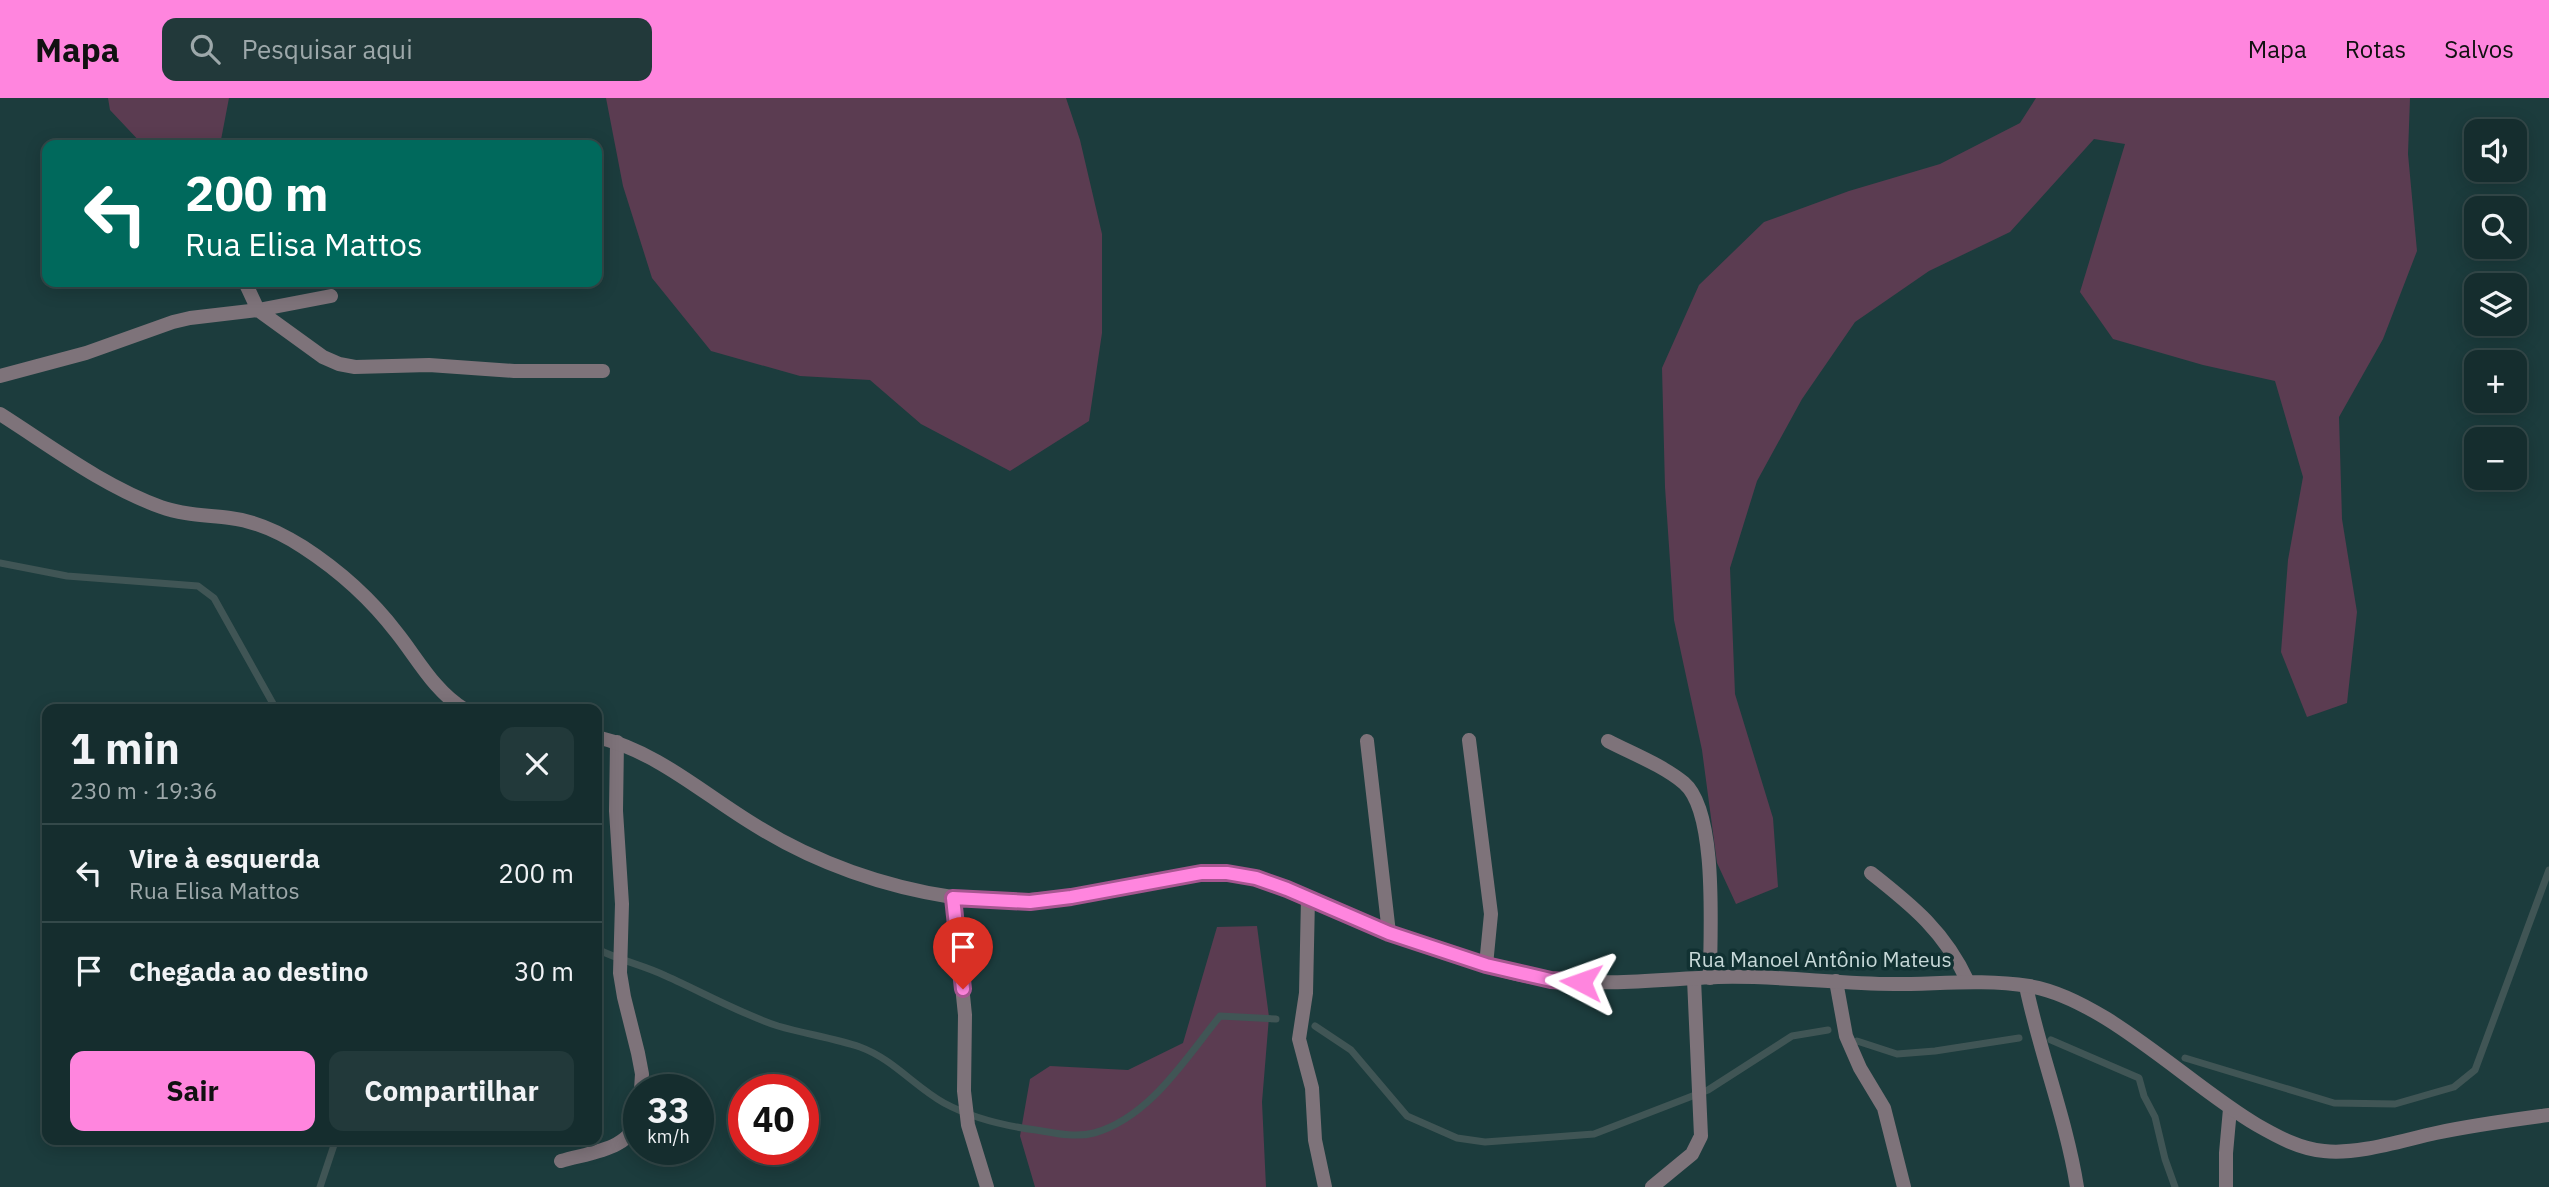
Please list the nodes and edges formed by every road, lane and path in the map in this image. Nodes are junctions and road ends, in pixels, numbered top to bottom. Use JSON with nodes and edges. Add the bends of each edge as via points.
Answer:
{"nodes":[{"id":1,"x":247,"y":287,"type":"edge"},
{"id":2,"x":331,"y":296,"type":"dead end"},
{"id":3,"x":258,"y":310,"type":"junction"},
{"id":4,"x":603,"y":371,"type":"dead end"},
{"id":5,"x":0,"y":376,"type":"edge"},
{"id":6,"x":0,"y":414,"type":"edge"},
{"id":7,"x":458,"y":704,"type":"edge"},
{"id":8,"x":602,"y":738,"type":"edge"},
{"id":9,"x":1469,"y":740,"type":"dead end"},
{"id":10,"x":1367,"y":741,"type":"dead end"},
{"id":11,"x":1608,"y":741,"type":"dead end"},
{"id":12,"x":617,"y":742,"type":"junction"},
{"id":13,"x":1871,"y":873,"type":"dead end"},
{"id":14,"x":953,"y":898,"type":"junction"},
{"id":15,"x":1308,"y":898,"type":"junction"},
{"id":16,"x":1389,"y":933,"type":"junction"},
{"id":17,"x":1486,"y":965,"type":"junction"},
{"id":18,"x":1710,"y":978,"type":"junction"},
{"id":19,"x":1694,"y":979,"type":"junction"},
{"id":20,"x":1836,"y":981,"type":"junction"},
{"id":21,"x":1968,"y":982,"type":"junction"},
{"id":22,"x":2026,"y":986,"type":"junction"},
{"id":23,"x":642,"y":1074,"type":"edge"},
{"id":24,"x":2230,"y":1109,"type":"junction"},
{"id":25,"x":2549,"y":1115,"type":"edge"},
{"id":26,"x":623,"y":1141,"type":"edge"},
{"id":27,"x":562,"y":1161,"type":"dead end"},
{"id":28,"x":987,"y":1187,"type":"edge"},
{"id":29,"x":1325,"y":1187,"type":"edge"},
{"id":30,"x":1652,"y":1187,"type":"edge"},
{"id":31,"x":1903,"y":1187,"type":"edge"},
{"id":32,"x":2077,"y":1187,"type":"edge"},
{"id":33,"x":2226,"y":1187,"type":"edge"}],
"edges":[{"from":1,"to":3,"type":"street"},
{"from":2,"to":3,"type":"street"},
{"from":3,"to":4,"type":"street","via":[[323,357],[355,367]]},
{"from":3,"to":5,"type":"street","via":[[190,317],[86,353]]},
{"from":6,"to":7,"type":"street","via":[[138,498],[188,514],[261,525],[298,544],[378,609],[438,686]]},
{"from":8,"to":12,"type":"street","name":"Rua Manoel Antônio Mateus"},
{"from":9,"to":17,"type":"street","via":[[1492,914]]},
{"from":10,"to":16,"type":"street"},
{"from":11,"to":18,"type":"street","via":[[1684,783],[1695,796],[1708,852]]},
{"from":12,"to":14,"type":"street","name":"Rua Manoel Antônio Mateus","via":[[659,761],[796,848],[873,878]]},
{"from":12,"to":23,"type":"street","via":[[620,973]]},
{"from":13,"to":21,"type":"street","via":[[1936,929],[1956,955]]},
{"from":14,"to":15,"type":"street","name":"Rua Manoel Antônio Mateus","via":[[1030,902],[1201,873],[1227,873],[1256,878]]},
{"from":14,"to":28,"type":"street","via":[[965,1015],[964,1091],[968,1125]]},
{"from":15,"to":16,"type":"street","name":"Rua Manoel Antônio Mateus"},
{"from":15,"to":29,"type":"street","via":[[1306,993],[1299,1039],[1312,1088],[1315,1140]]},
{"from":16,"to":17,"type":"street","name":"Rua Manoel Antônio Mateus"},
{"from":17,"to":19,"type":"street","name":"Rua Manoel Antônio Mateus","via":[[1551,980]]},
{"from":18,"to":19,"type":"street","name":"Rua Manoel Antônio Mateus"},
{"from":18,"to":20,"type":"street","name":"Rua Manoel Antônio Mateus"},
{"from":19,"to":30,"type":"street","via":[[1701,1136],[1682,1164]]},
{"from":20,"to":21,"type":"street","name":"Rua Manoel Antônio Mateus"},
{"from":20,"to":31,"type":"street","via":[[1846,1036],[1884,1108]]},
{"from":21,"to":22,"type":"street","name":"Rua Manoel Antônio Mateus"},
{"from":22,"to":24,"type":"street","name":"Rua Manoel Antônio Mateus","via":[[2046,990],[2098,1015]]},
{"from":22,"to":32,"type":"street"},
{"from":24,"to":25,"type":"street","name":"Rua Manoel Antônio Mateus","via":[[2276,1136],[2329,1152]]},
{"from":24,"to":33,"type":"street"},
{"from":26,"to":27,"type":"street"}]}
